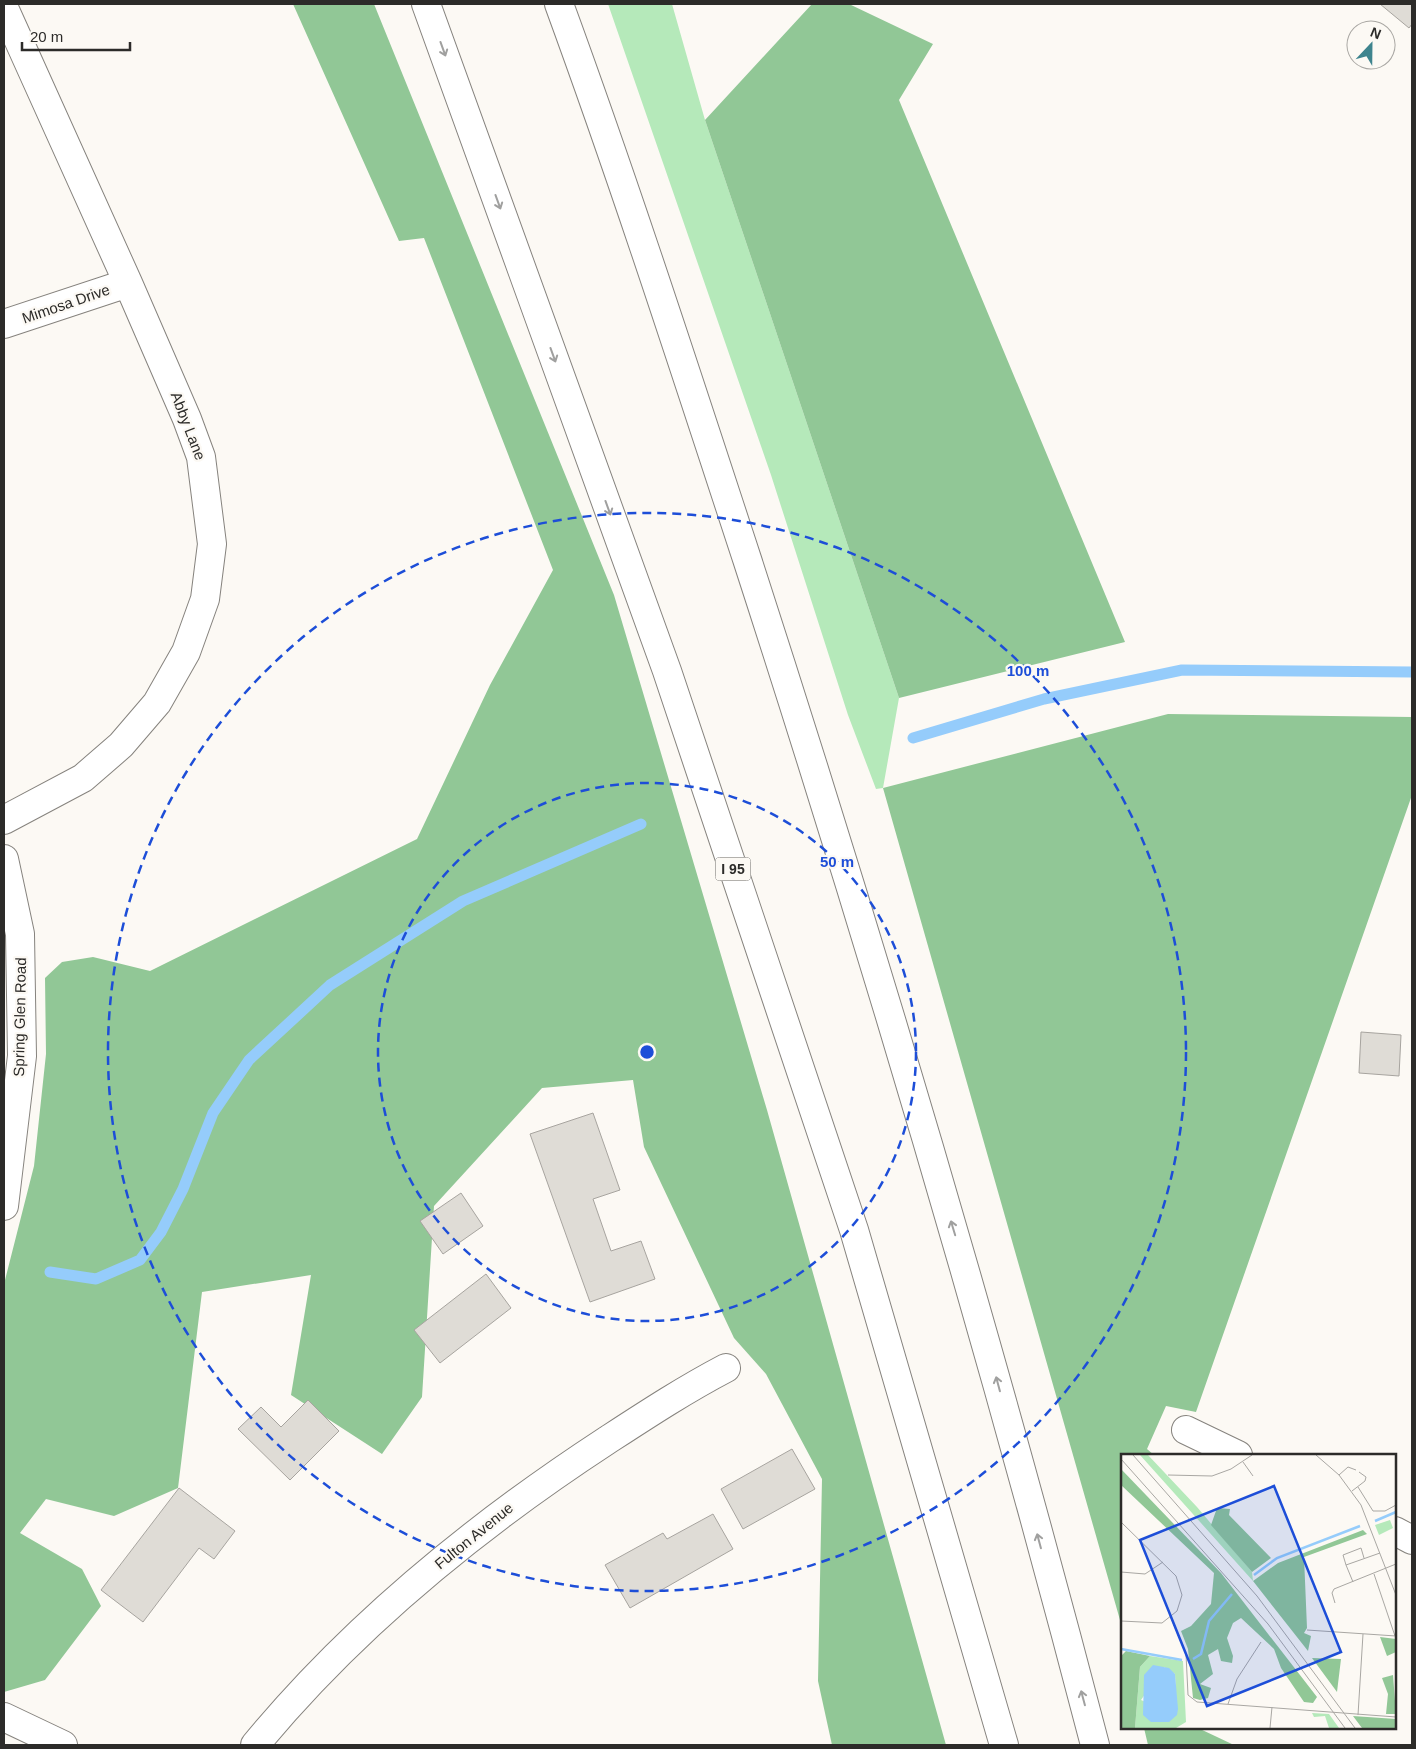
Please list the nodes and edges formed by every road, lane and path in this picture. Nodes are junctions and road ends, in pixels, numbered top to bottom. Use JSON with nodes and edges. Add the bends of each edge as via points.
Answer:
{"nodes":[{"id":1,"x":426,"y":4,"type":"edge"},
{"id":2,"x":559,"y":4,"type":"edge"},
{"id":3,"x":4,"y":8,"type":"edge"},
{"id":4,"x":128,"y":282,"type":"junction"},
{"id":5,"x":4,"y":324,"type":"edge"},
{"id":6,"x":4,"y":820,"type":"edge"},
{"id":7,"x":4,"y":859,"type":"edge"},
{"id":8,"x":4,"y":1206,"type":"edge"},
{"id":9,"x":726,"y":1368,"type":"dead end"},
{"id":10,"x":1186,"y":1430,"type":"dead end"},
{"id":11,"x":1236,"y":1454,"type":"edge"},
{"id":12,"x":1396,"y":1532,"type":"edge"},
{"id":13,"x":1412,"y":1540,"type":"edge"},
{"id":14,"x":4,"y":1717,"type":"edge"},
{"id":15,"x":63,"y":1745,"type":"edge"},
{"id":16,"x":255,"y":1745,"type":"edge"},
{"id":17,"x":1004,"y":1745,"type":"edge"},
{"id":18,"x":1095,"y":1745,"type":"edge"}],
"edges":[{"from":1,"to":17,"type":"main road","number":"I 95","one_way":true,"via":[[667,672],[854,1230]]},
{"from":18,"to":2,"type":"main road","one_way":true,"via":[[977,1309],[869,944],[671,324]]},
{"from":3,"to":4,"type":"main road","name":"Abby Lane"},
{"from":4,"to":5,"type":"main road","name":"Mimosa Drive"},
{"from":4,"to":6,"type":"main road","name":"Abby Lane","via":[[201,457],[212,544],[206,599],[186,652],[157,703],[121,744],[83,778]]},
{"from":7,"to":8,"type":"main road","name":"Spring Glen Road","via":[[20,934],[22,1056]]},
{"from":9,"to":16,"type":"main road","name":"Fulton Avenue","via":[[685,1390],[540,1484],[466,1542],[377,1615]]},
{"from":10,"to":11,"type":"main road"},
{"from":12,"to":13,"type":"main road"},
{"from":14,"to":15,"type":"main road"}]}
